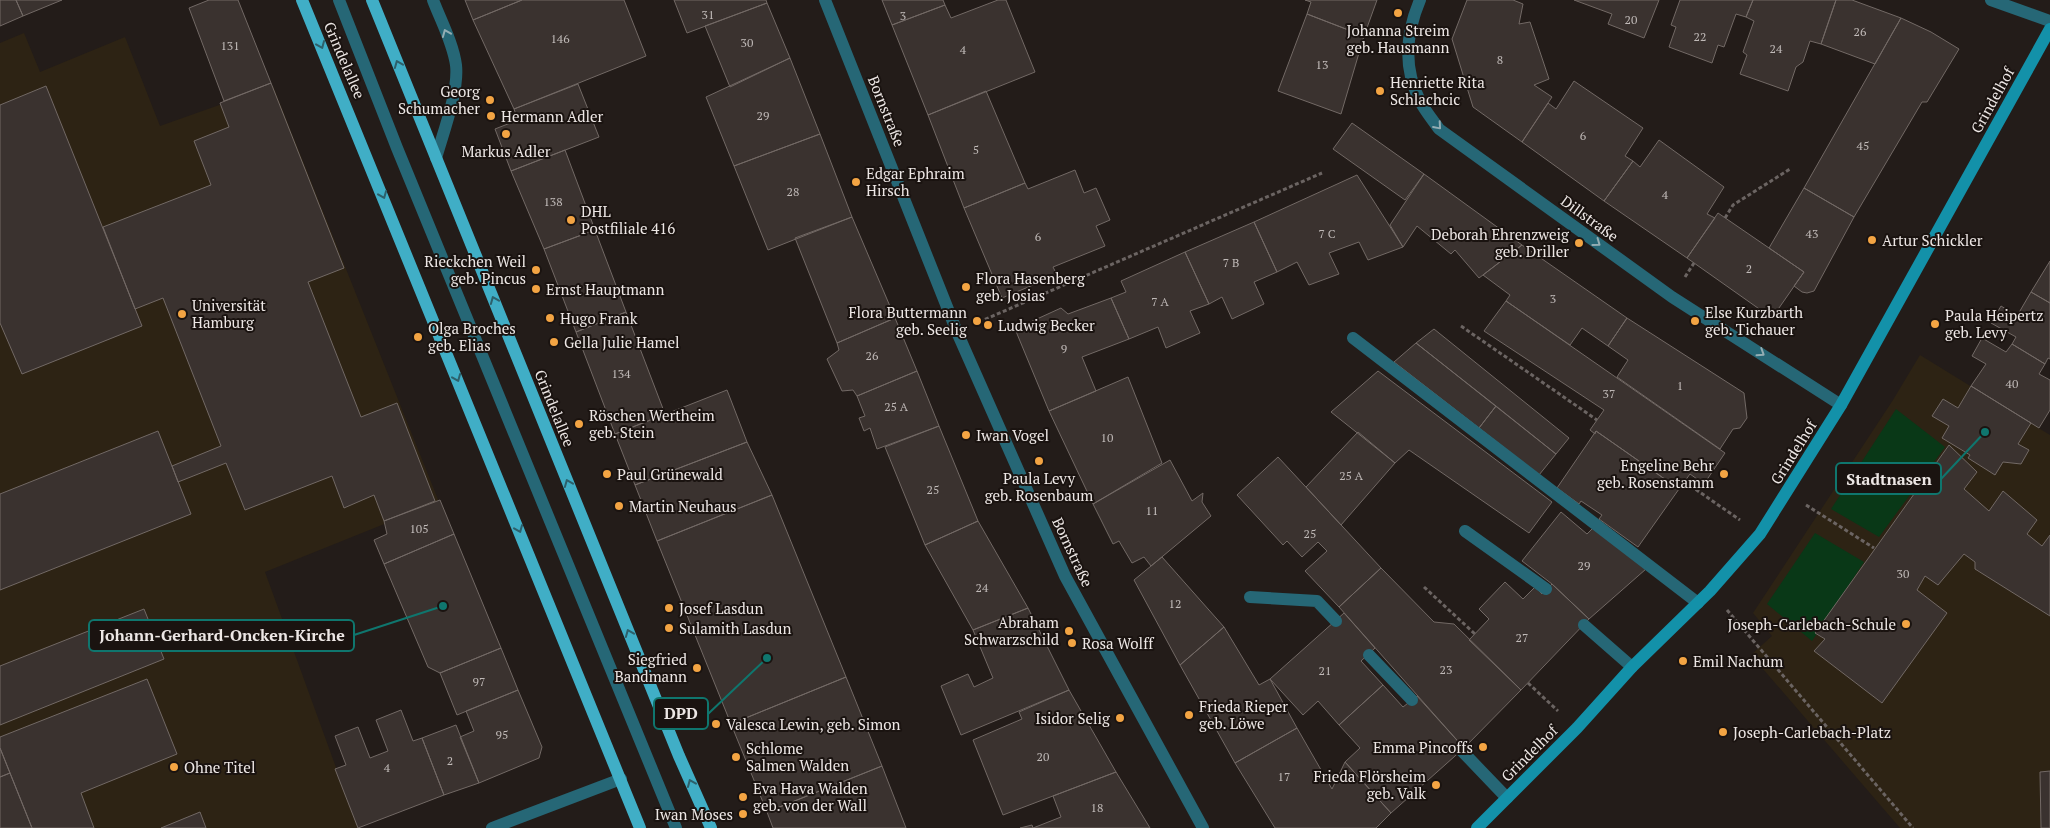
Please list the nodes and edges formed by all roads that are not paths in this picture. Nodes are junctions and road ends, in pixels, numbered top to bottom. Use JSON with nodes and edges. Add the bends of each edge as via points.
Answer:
{"nodes":[{"id":1,"x":302,"y":0,"type":"edge"},
{"id":2,"x":339,"y":0,"type":"edge"},
{"id":3,"x":372,"y":0,"type":"edge"},
{"id":4,"x":433,"y":0,"type":"edge"},
{"id":5,"x":825,"y":0,"type":"edge"},
{"id":6,"x":1420,"y":0,"type":"edge"},
{"id":7,"x":1991,"y":0,"type":"edge"},
{"id":8,"x":2050,"y":21,"type":"edge"},
{"id":9,"x":2050,"y":29,"type":"edge"},
{"id":10,"x":436,"y":158,"type":"junction"},
{"id":11,"x":1353,"y":338,"type":"dead end"},
{"id":12,"x":1841,"y":405,"type":"junction"},
{"id":13,"x":1465,"y":531,"type":"dead end"},
{"id":14,"x":1546,"y":589,"type":"dead end"},
{"id":15,"x":1250,"y":597,"type":"dead end"},
{"id":16,"x":1698,"y":603,"type":"junction"},
{"id":17,"x":1336,"y":621,"type":"dead end"},
{"id":18,"x":1584,"y":625,"type":"dead end"},
{"id":19,"x":1369,"y":655,"type":"dead end"},
{"id":20,"x":1632,"y":667,"type":"junction"},
{"id":21,"x":1412,"y":700,"type":"dead end"},
{"id":22,"x":1461,"y":750,"type":"dead end"},
{"id":23,"x":621,"y":779,"type":"junction"},
{"id":24,"x":1507,"y":798,"type":"junction"},
{"id":25,"x":492,"y":828,"type":"edge"},
{"id":26,"x":640,"y":828,"type":"edge"},
{"id":27,"x":676,"y":828,"type":"edge"},
{"id":28,"x":711,"y":828,"type":"edge"},
{"id":29,"x":1203,"y":828,"type":"edge"},
{"id":30,"x":1477,"y":828,"type":"edge"}],
"edges":[{"from":1,"to":23,"type":"main road","name":"Grindelallee","one_way":true},
{"from":2,"to":27,"type":"street","name":"Grindelallee"},
{"from":10,"to":3,"type":"main road","name":"Grindelallee","one_way":true},
{"from":10,"to":4,"type":"street","one_way":true,"via":[[456,83],[456,66]]},
{"from":5,"to":29,"type":"street","name":"Bornstraße","via":[[957,332],[1065,576]]},
{"from":6,"to":12,"type":"street","name":"Dillstraße","one_way":true,"via":[[1411,20],[1407,45],[1411,77],[1420,101],[1439,129],[1672,297]]},
{"from":7,"to":8,"type":"street"},
{"from":9,"to":12,"type":"street","name":"Grindelhof"},
{"from":28,"to":10,"type":"main road","name":"Grindelallee","one_way":true},
{"from":11,"to":16,"type":"street"},
{"from":12,"to":16,"type":"street","name":"Grindelhof","via":[[1760,534]]},
{"from":13,"to":14,"type":"street"},
{"from":15,"to":17,"type":"street","via":[[1317,601]]},
{"from":16,"to":20,"type":"street","name":"Grindelhof"},
{"from":18,"to":20,"type":"street"},
{"from":19,"to":21,"type":"street"},
{"from":20,"to":24,"type":"street","name":"Grindelhof"},
{"from":22,"to":24,"type":"street"},
{"from":23,"to":25,"type":"street"},
{"from":23,"to":26,"type":"main road","name":"Grindelallee"},
{"from":24,"to":30,"type":"street","name":"Grindelhof"}]}
